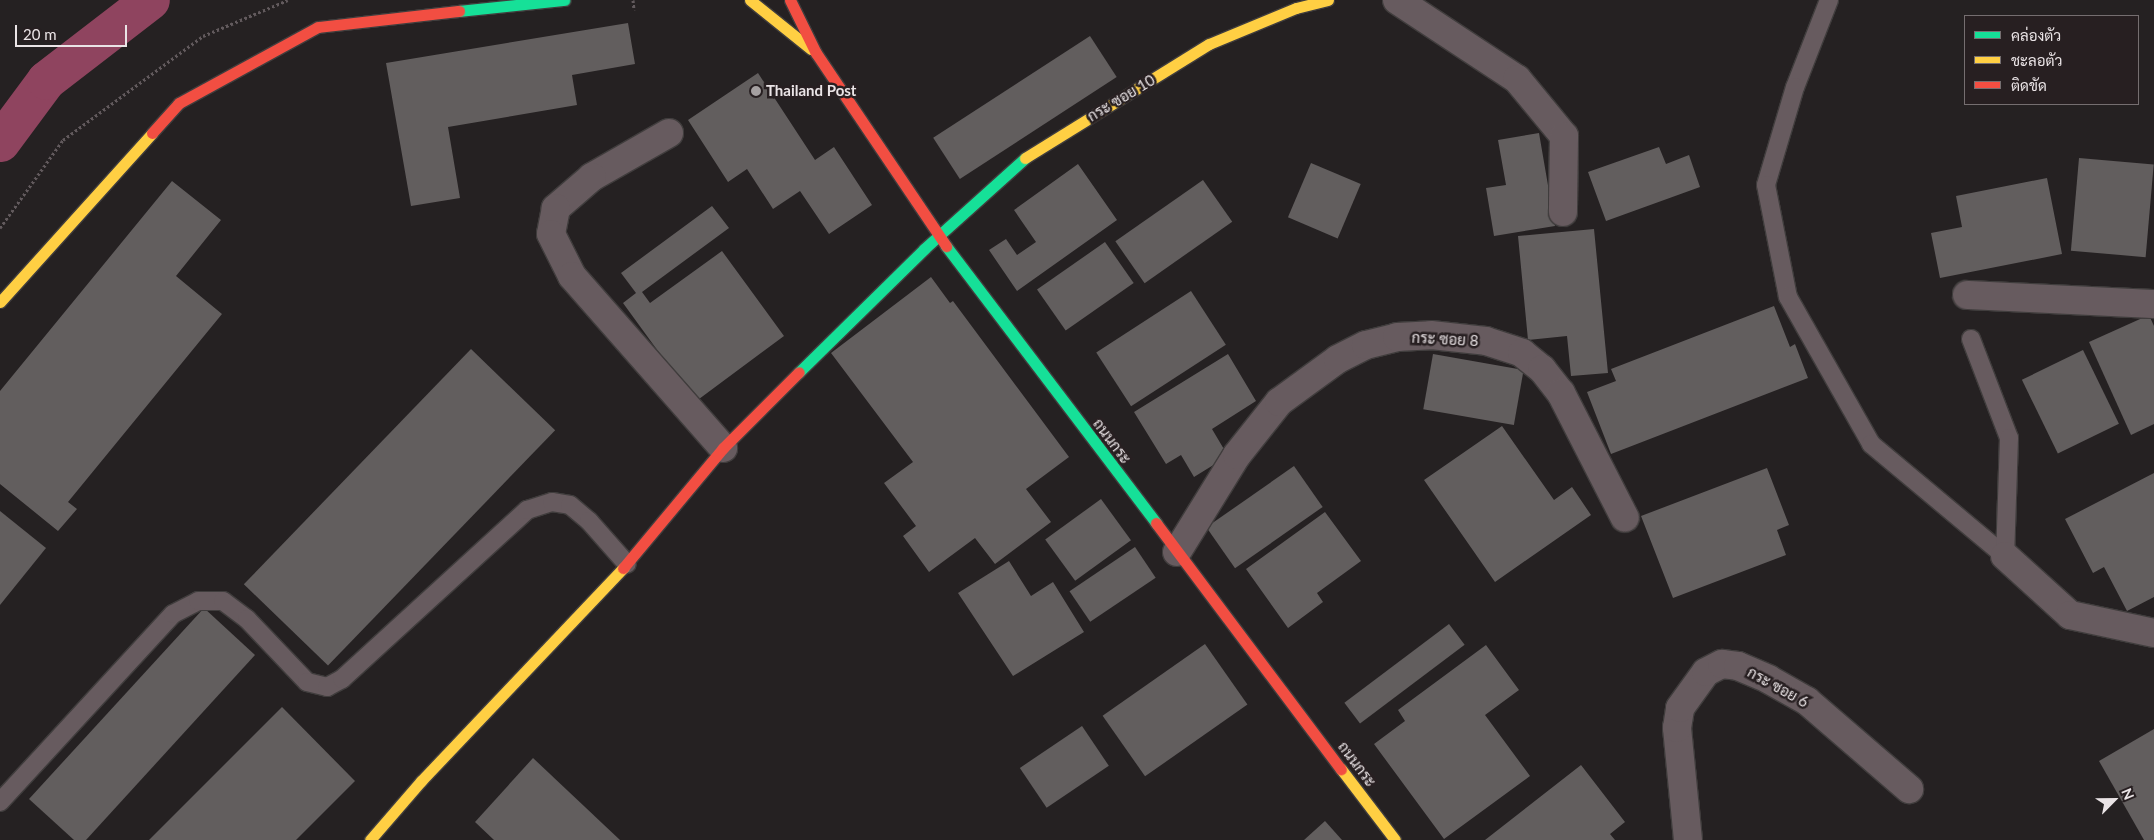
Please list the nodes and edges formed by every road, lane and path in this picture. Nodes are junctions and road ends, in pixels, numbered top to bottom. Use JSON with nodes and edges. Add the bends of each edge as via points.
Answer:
{"nodes":[{"id":1,"x":288,"y":0,"type":"edge"},
{"id":2,"x":564,"y":0,"type":"edge"},
{"id":3,"x":634,"y":0,"type":"edge"},
{"id":4,"x":750,"y":0,"type":"edge"},
{"id":5,"x":790,"y":0,"type":"edge"},
{"id":6,"x":1328,"y":0,"type":"edge"},
{"id":7,"x":1397,"y":0,"type":"edge"},
{"id":8,"x":1829,"y":0,"type":"edge"},
{"id":9,"x":634,"y":10,"type":"dead end"},
{"id":10,"x":816,"y":53,"type":"junction"},
{"id":11,"x":669,"y":133,"type":"dead end"},
{"id":12,"x":1563,"y":212,"type":"dead end"},
{"id":13,"x":0,"y":228,"type":"edge"},
{"id":14,"x":938,"y":235,"type":"junction"},
{"id":15,"x":1967,"y":295,"type":"dead end"},
{"id":16,"x":0,"y":302,"type":"edge"},
{"id":17,"x":2154,"y":304,"type":"edge"},
{"id":18,"x":1971,"y":339,"type":"dead end"},
{"id":19,"x":723,"y":448,"type":"junction"},
{"id":20,"x":1625,"y":518,"type":"dead end"},
{"id":21,"x":1177,"y":552,"type":"junction"},
{"id":22,"x":2005,"y":556,"type":"junction"},
{"id":23,"x":627,"y":564,"type":"junction"},
{"id":24,"x":2154,"y":633,"type":"edge"},
{"id":25,"x":1909,"y":789,"type":"dead end"},
{"id":26,"x":0,"y":802,"type":"edge"},
{"id":27,"x":373,"y":839,"type":"edge"},
{"id":28,"x":1395,"y":840,"type":"edge"},
{"id":29,"x":1688,"y":840,"type":"edge"}],
"edges":[{"from":1,"to":13,"type":"path","via":[[203,36],[63,140]]},
{"from":2,"to":16,"type":"street","via":[[318,28],[179,103]]},
{"from":3,"to":9,"type":"path"},
{"from":4,"to":10,"type":"street","name":"ถนนกระ"},
{"from":5,"to":10,"type":"street","name":"ถนนกระ"},
{"from":6,"to":14,"type":"street","name":"กระ ซอย 10","via":[[1296,8],[1201,50],[1030,154]]},
{"from":7,"to":12,"type":"street","via":[[1517,80],[1564,136]]},
{"from":8,"to":22,"type":"lane","via":[[1795,87],[1766,185],[1788,297],[1871,444]]},
{"from":10,"to":14,"type":"street","name":"ถนนกระ"},
{"from":11,"to":19,"type":"street","via":[[592,177],[556,208],[552,234],[572,276]]},
{"from":14,"to":19,"type":"street","name":"กระ ซอย 10"},
{"from":14,"to":21,"type":"street","name":"ถนนกระ"},
{"from":15,"to":17,"type":"street"},
{"from":18,"to":22,"type":"lane","via":[[2009,438]]},
{"from":19,"to":23,"type":"street","name":"กระ ซอย 10"},
{"from":20,"to":21,"type":"street","name":"กระ ซอย 8","via":[[1561,393],[1542,369],[1522,353],[1486,341],[1431,335],[1397,337],[1366,345],[1338,359],[1279,402],[1237,455]]},
{"from":21,"to":28,"type":"street","name":"ถนนกระ"},
{"from":22,"to":24,"type":"street","via":[[2070,615]]},
{"from":23,"to":26,"type":"lane","via":[[589,521],[570,505],[552,502],[527,510],[342,679],[328,687],[307,682],[247,619],[223,601],[198,601],[174,614]]},
{"from":23,"to":27,"type":"street","name":"กระ ซอย 10"},
{"from":25,"to":29,"type":"street","name":"กระ ซอย 6","via":[[1807,701],[1768,679],[1738,666],[1722,664],[1706,672],[1680,708],[1677,728]]}]}
